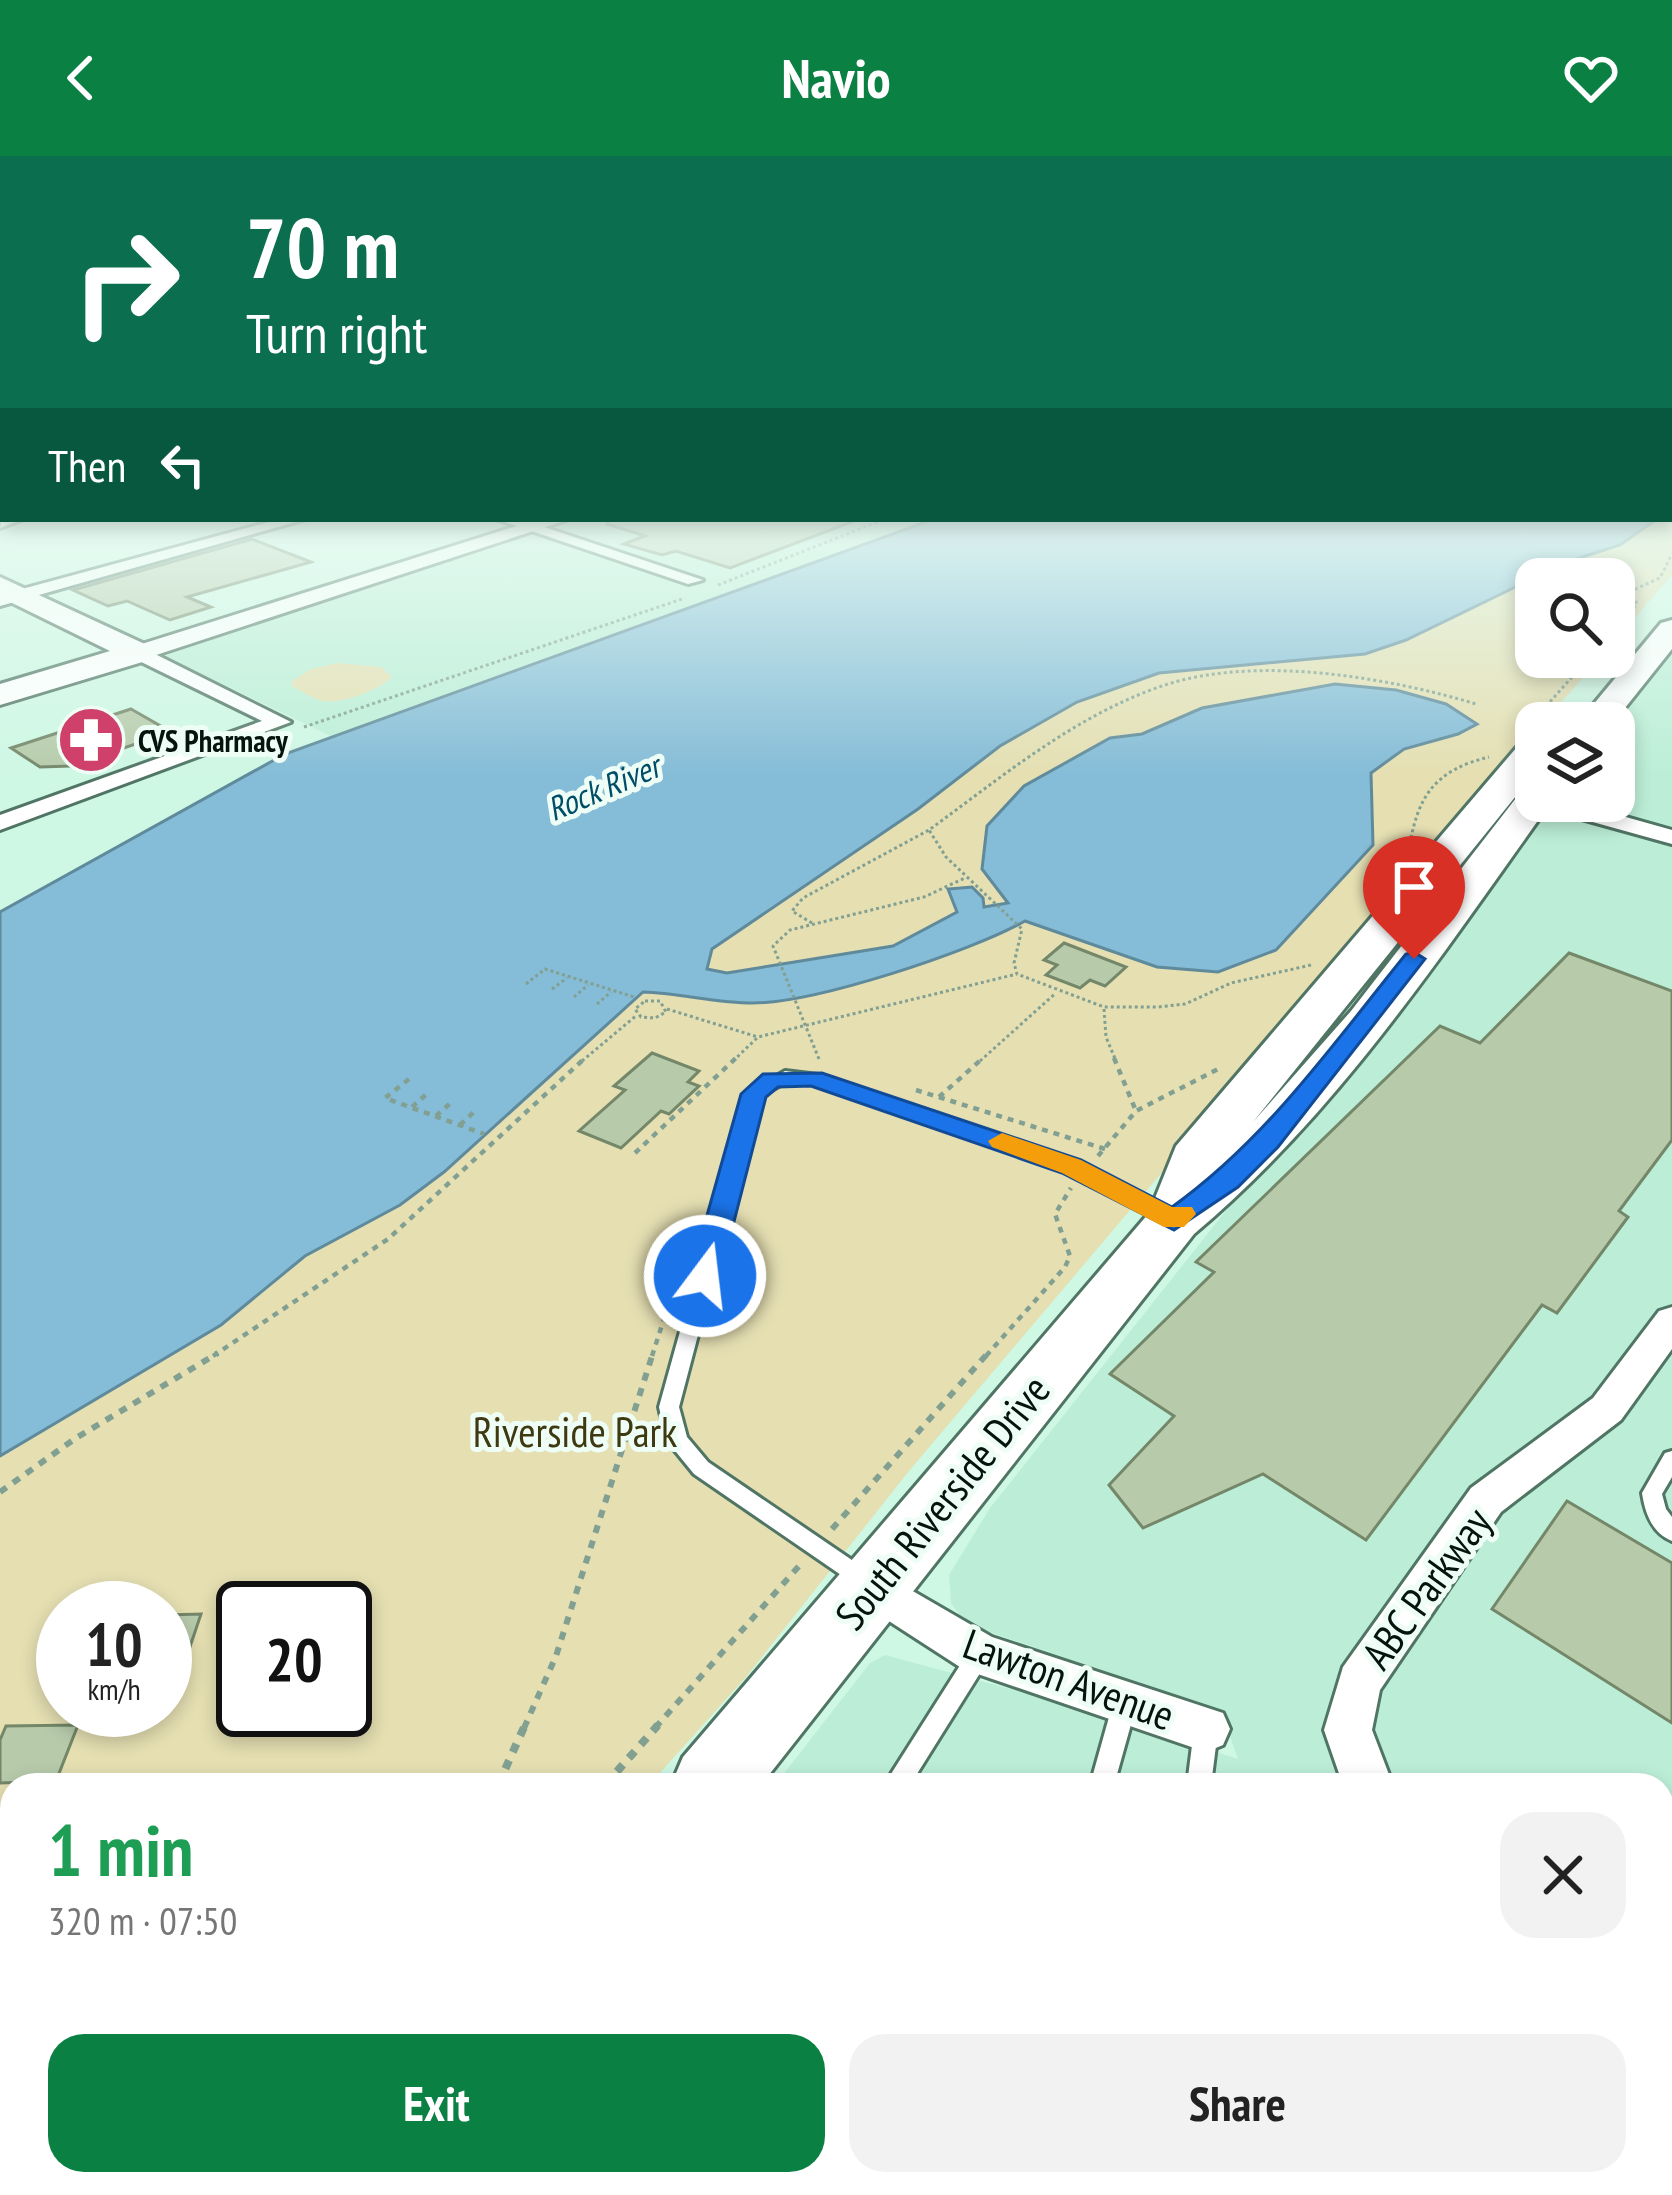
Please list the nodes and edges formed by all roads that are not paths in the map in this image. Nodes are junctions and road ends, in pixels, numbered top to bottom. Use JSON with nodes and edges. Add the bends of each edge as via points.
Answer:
{"nodes":[{"id":1,"x":352,"y":585,"type":"edge"},
{"id":2,"x":691,"y":585,"type":"edge"},
{"id":3,"x":696,"y":587,"type":"road end"},
{"id":4,"x":5,"y":591,"type":"edge"},
{"id":5,"x":1667,"y":615,"type":"edge"},
{"id":6,"x":1635,"y":640,"type":"edge"},
{"id":7,"x":138,"y":653,"type":"junction"},
{"id":8,"x":1596,"y":678,"type":"edge"},
{"id":9,"x":0,"y":695,"type":"edge"},
{"id":10,"x":1575,"y":702,"type":"edge"},
{"id":11,"x":1609,"y":702,"type":"edge"},
{"id":12,"x":1515,"y":794,"type":"edge"},
{"id":13,"x":1635,"y":812,"type":"edge"},
{"id":14,"x":1635,"y":822,"type":"edge"},
{"id":15,"x":1672,"y":822,"type":"edge"},
{"id":16,"x":0,"y":823,"type":"edge"},
{"id":17,"x":1672,"y":837,"type":"edge"},
{"id":18,"x":1174,"y":1220,"type":"junction"},
{"id":19,"x":1672,"y":1321,"type":"edge"},
{"id":20,"x":1672,"y":1459,"type":"edge"},
{"id":21,"x":1672,"y":1532,"type":"edge"},
{"id":22,"x":873,"y":1587,"type":"junction"},
{"id":23,"x":979,"y":1654,"type":"junction"},
{"id":24,"x":1125,"y":1702,"type":"junction"},
{"id":25,"x":1206,"y":1729,"type":"joint"},
{"id":26,"x":721,"y":1773,"type":"edge"},
{"id":27,"x":904,"y":1773,"type":"edge"},
{"id":28,"x":1105,"y":1773,"type":"edge"},
{"id":29,"x":1200,"y":1773,"type":"edge"},
{"id":30,"x":1364,"y":1773,"type":"edge"}],
"edges":[{"from":1,"to":7,"type":"street"},
{"from":2,"to":3,"type":"street"},
{"from":4,"to":7,"type":"main road"},
{"from":5,"to":6,"type":"main road"},
{"from":5,"to":11,"type":"main road"},
{"from":7,"to":9,"type":"main road"},
{"from":7,"to":16,"type":"street","via":[[293,724]]},
{"from":8,"to":10,"type":"main road"},
{"from":12,"to":18,"type":"main road","name":"South Riverside Drive","via":[[1311,1094],[1228,1180]]},
{"from":13,"to":15,"type":"street"},
{"from":14,"to":17,"type":"street"},
{"from":18,"to":22,"type":"main road","name":"South Riverside Drive"},
{"from":18,"to":22,"type":"lane","via":[[1084,1173],[813,1078],[785,1076],[754,1094],[669,1407],[671,1425],[701,1468]]},
{"from":19,"to":30,"type":"street","name":"ABC Parkway","via":[[1607,1408],[1486,1500],[1358,1682],[1348,1730]]},
{"from":20,"to":21,"type":"lane","via":[[1652,1492]]},
{"from":22,"to":23,"type":"street","name":"Lawton Avenue"},
{"from":22,"to":26,"type":"main road","name":"South Riverside Drive"},
{"from":23,"to":24,"type":"street","name":"Lawton Avenue"},
{"from":23,"to":27,"type":"lane"},
{"from":24,"to":25,"type":"street","name":"Lawton Avenue"},
{"from":24,"to":28,"type":"lane"},
{"from":25,"to":29,"type":"lane"}]}
